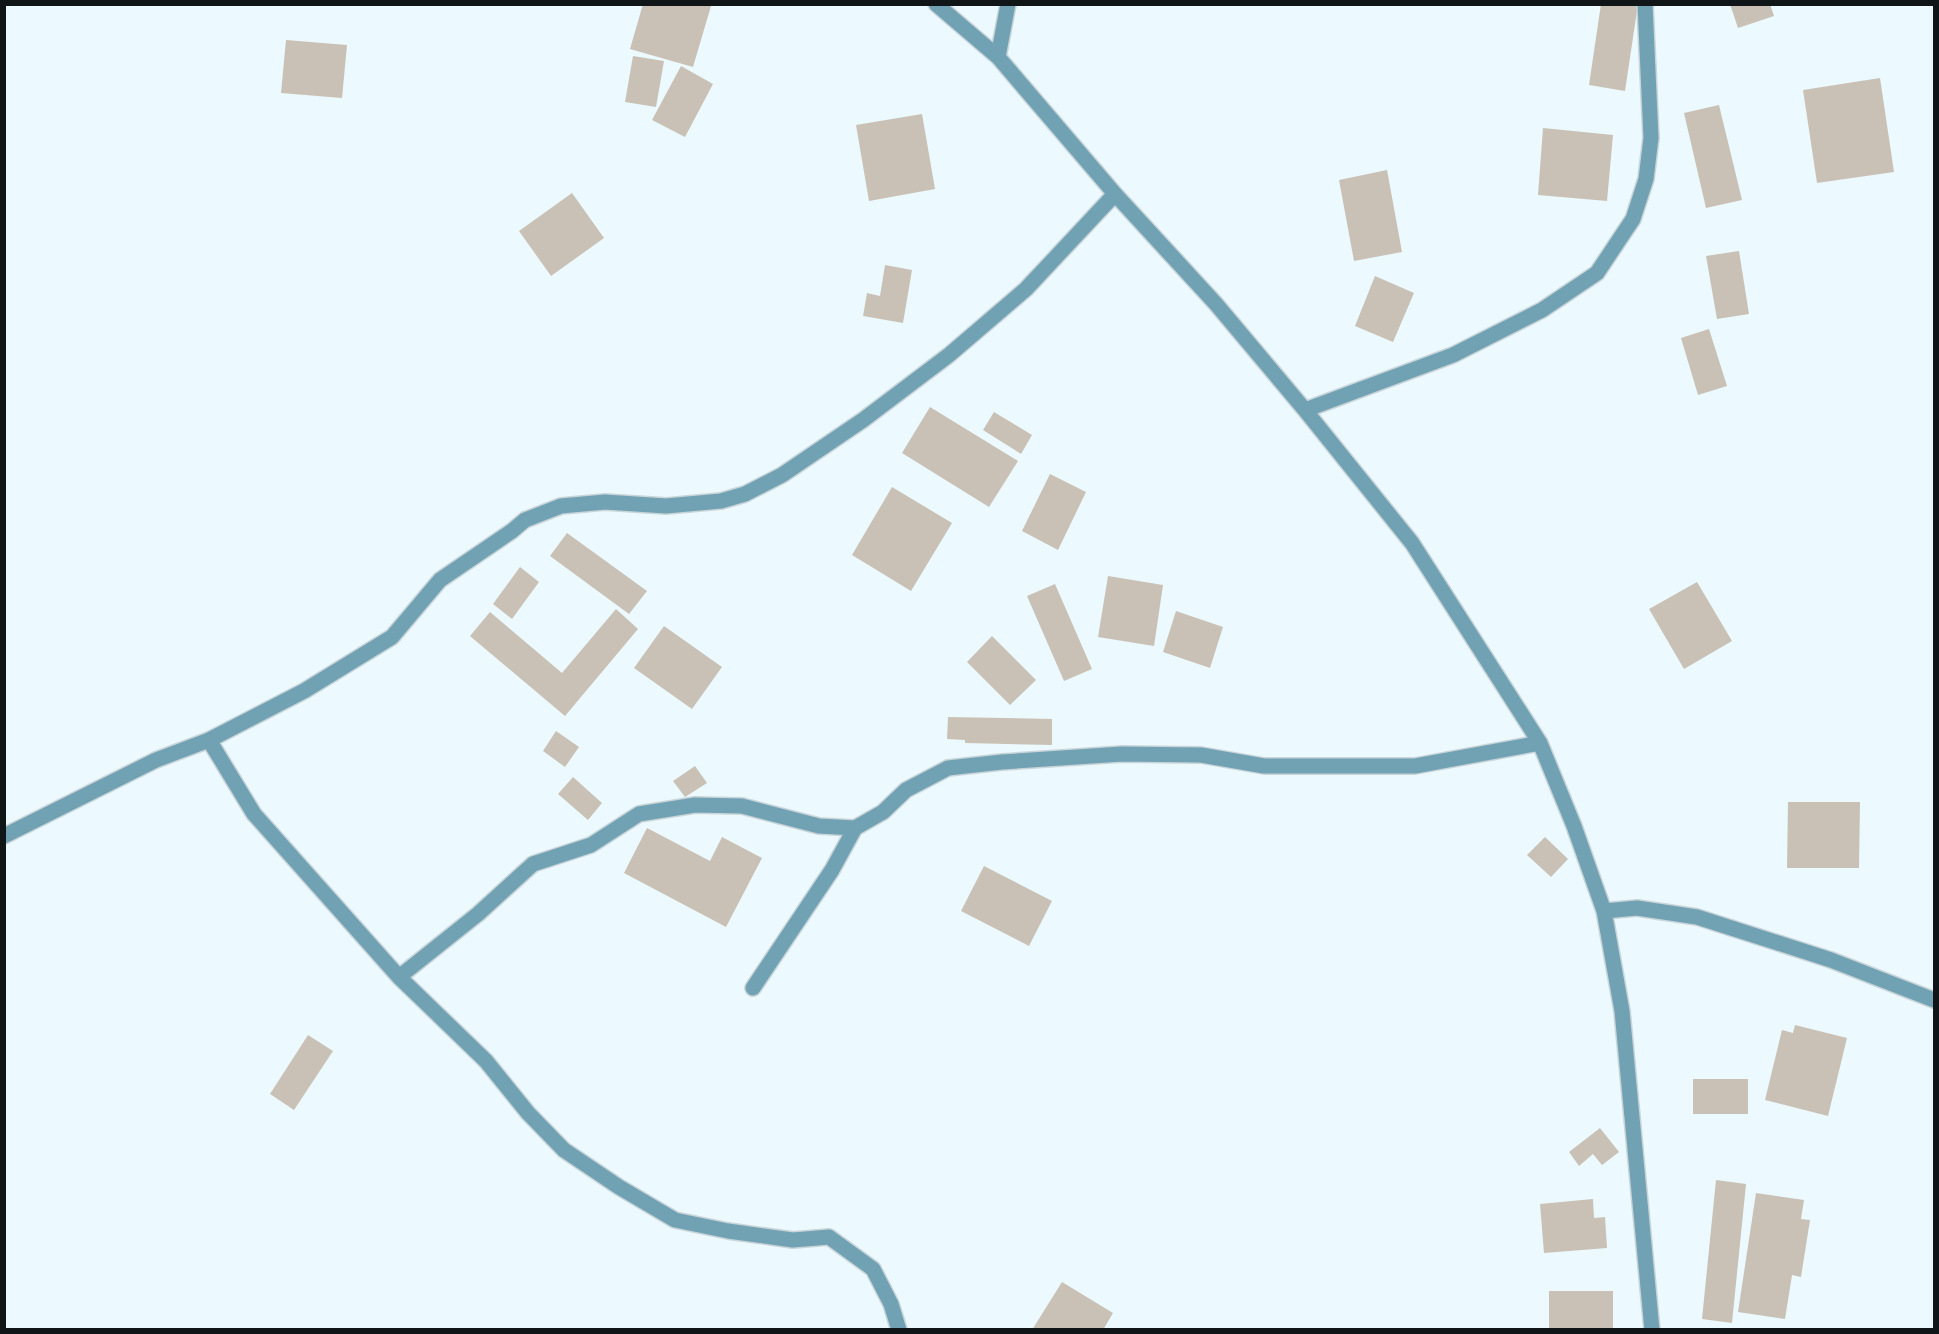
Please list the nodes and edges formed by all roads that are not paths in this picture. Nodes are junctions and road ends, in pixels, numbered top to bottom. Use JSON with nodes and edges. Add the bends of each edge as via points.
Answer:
{"nodes":[{"id":1,"x":936,"y":4,"type":"edge"},
{"id":2,"x":1008,"y":4,"type":"edge"},
{"id":3,"x":1645,"y":4,"type":"edge"},
{"id":4,"x":998,"y":57,"type":"junction"},
{"id":5,"x":1115,"y":194,"type":"junction"},
{"id":6,"x":1305,"y":410,"type":"junction"},
{"id":7,"x":208,"y":740,"type":"junction"},
{"id":8,"x":1540,"y":743,"type":"junction"},
{"id":9,"x":855,"y":828,"type":"junction"},
{"id":10,"x":4,"y":836,"type":"edge"},
{"id":11,"x":1605,"y":911,"type":"junction"},
{"id":12,"x":399,"y":977,"type":"junction"},
{"id":13,"x":753,"y":988,"type":"dead end"},
{"id":14,"x":1935,"y":1000,"type":"edge"},
{"id":15,"x":899,"y":1329,"type":"edge"},
{"id":16,"x":1652,"y":1329,"type":"edge"}],
"edges":[{"from":1,"to":4,"type":"street"},
{"from":2,"to":4,"type":"street"},
{"from":3,"to":6,"type":"street","via":[[1651,138],[1646,179],[1633,219],[1597,273],[1542,310],[1453,355]]},
{"from":4,"to":5,"type":"street"},
{"from":5,"to":6,"type":"street","via":[[1216,304]]},
{"from":5,"to":7,"type":"street","via":[[1026,289],[949,355],[782,476],[745,495],[721,501],[666,506],[605,502],[561,506],[525,520],[440,580],[392,637],[304,691]]},
{"from":6,"to":8,"type":"street","via":[[1412,543]]},
{"from":7,"to":10,"type":"street","via":[[156,760]]},
{"from":7,"to":12,"type":"street","via":[[254,814]]},
{"from":8,"to":9,"type":"street","via":[[1414,766],[1264,766],[1201,755],[1122,753],[948,768],[906,790],[883,812]]},
{"from":8,"to":11,"type":"street"},
{"from":9,"to":12,"type":"street","via":[[819,826],[742,806],[696,805],[639,814],[591,845],[533,864]]},
{"from":9,"to":13,"type":"street","via":[[832,870]]},
{"from":11,"to":14,"type":"street","via":[[1637,908],[1697,917],[1820,956]]},
{"from":11,"to":16,"type":"street","via":[[1622,1011]]},
{"from":12,"to":15,"type":"street","via":[[486,1061],[564,1150],[675,1220],[793,1240],[829,1237],[873,1269]]}]}
